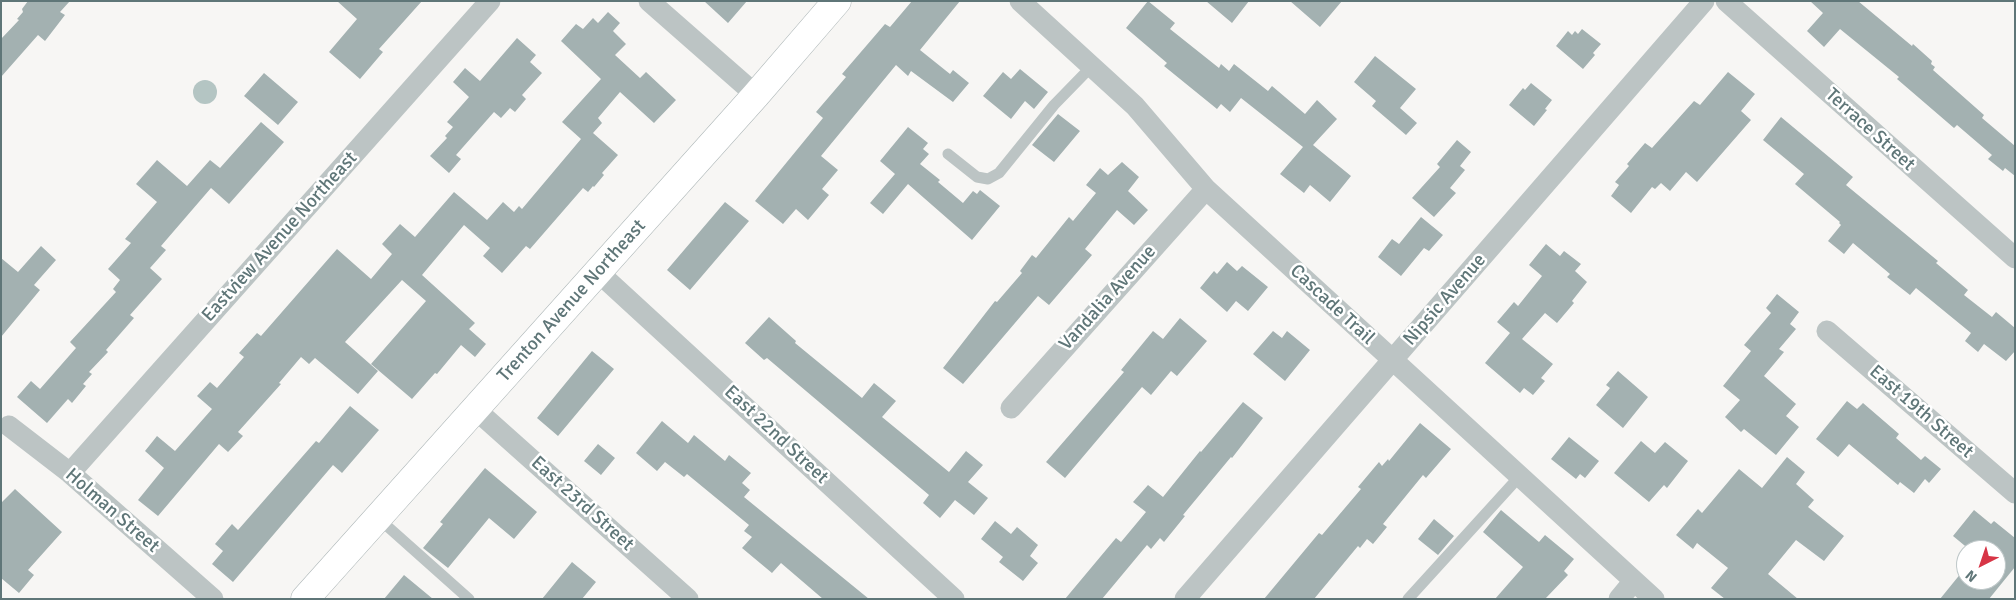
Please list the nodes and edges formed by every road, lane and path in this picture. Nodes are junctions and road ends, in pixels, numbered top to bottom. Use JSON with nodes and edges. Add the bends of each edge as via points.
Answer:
{"nodes":[{"id":1,"x":490,"y":1,"type":"edge"},
{"id":2,"x":649,"y":1,"type":"edge"},
{"id":3,"x":837,"y":1,"type":"edge"},
{"id":4,"x":1020,"y":1,"type":"edge"},
{"id":5,"x":1704,"y":1,"type":"edge"},
{"id":6,"x":1726,"y":1,"type":"edge"},
{"id":7,"x":1092,"y":66,"type":"junction"},
{"id":8,"x":756,"y":96,"type":"junction"},
{"id":9,"x":948,"y":154,"type":"dead end"},
{"id":10,"x":1206,"y":189,"type":"junction"},
{"id":11,"x":2015,"y":258,"type":"edge"},
{"id":12,"x":598,"y":272,"type":"junction"},
{"id":13,"x":1827,"y":331,"type":"dead end"},
{"id":14,"x":1392,"y":361,"type":"junction"},
{"id":15,"x":475,"y":408,"type":"junction"},
{"id":16,"x":1011,"y":408,"type":"dead end"},
{"id":17,"x":9,"y":426,"type":"dead end"},
{"id":18,"x":70,"y":473,"type":"junction"},
{"id":19,"x":1518,"y":477,"type":"junction"},
{"id":20,"x":2015,"y":493,"type":"edge"},
{"id":21,"x":378,"y":518,"type":"junction"},
{"id":22,"x":1634,"y":582,"type":"junction"},
{"id":23,"x":213,"y":599,"type":"edge"},
{"id":24,"x":305,"y":599,"type":"edge"},
{"id":25,"x":469,"y":599,"type":"edge"},
{"id":26,"x":688,"y":599,"type":"edge"},
{"id":27,"x":954,"y":599,"type":"edge"},
{"id":28,"x":1185,"y":599,"type":"edge"},
{"id":29,"x":1408,"y":599,"type":"edge"},
{"id":30,"x":1619,"y":599,"type":"edge"},
{"id":31,"x":1654,"y":599,"type":"edge"}],
"edges":[{"from":1,"to":18,"type":"street","name":"Eastview Avenue Northeast"},
{"from":2,"to":8,"type":"street"},
{"from":3,"to":8,"type":"main road","name":"Trenton Avenue Northeast"},
{"from":4,"to":7,"type":"street","name":"Cascade Trail"},
{"from":5,"to":14,"type":"street","name":"Nipsic Avenue"},
{"from":6,"to":11,"type":"street","name":"Terrace Street"},
{"from":7,"to":9,"type":"lane","via":[[1054,105],[999,173],[988,179],[977,176]]},
{"from":7,"to":10,"type":"street","name":"Cascade Trail","via":[[1135,106]]},
{"from":8,"to":12,"type":"main road","name":"Trenton Avenue Northeast"},
{"from":10,"to":14,"type":"street","name":"Cascade Trail"},
{"from":10,"to":16,"type":"street","name":"Vandalia Avenue"},
{"from":12,"to":15,"type":"main road","name":"Trenton Avenue Northeast"},
{"from":12,"to":27,"type":"street","name":"East 22nd Street"},
{"from":13,"to":20,"type":"street","name":"East 19th Street"},
{"from":14,"to":19,"type":"street","name":"Cascade Trail"},
{"from":14,"to":28,"type":"street","name":"Nipsic Avenue"},
{"from":15,"to":21,"type":"main road","name":"Trenton Avenue Northeast"},
{"from":15,"to":26,"type":"street","name":"East 23rd Street"},
{"from":17,"to":18,"type":"street","name":"Holman Street"},
{"from":18,"to":23,"type":"street","name":"Holman Street"},
{"from":19,"to":22,"type":"street","name":"Cascade Trail"},
{"from":19,"to":29,"type":"lane"},
{"from":21,"to":24,"type":"main road","name":"Trenton Avenue Northeast"},
{"from":21,"to":25,"type":"lane"},
{"from":22,"to":30,"type":"street"},
{"from":22,"to":31,"type":"street","name":"Cascade Trail"}]}
